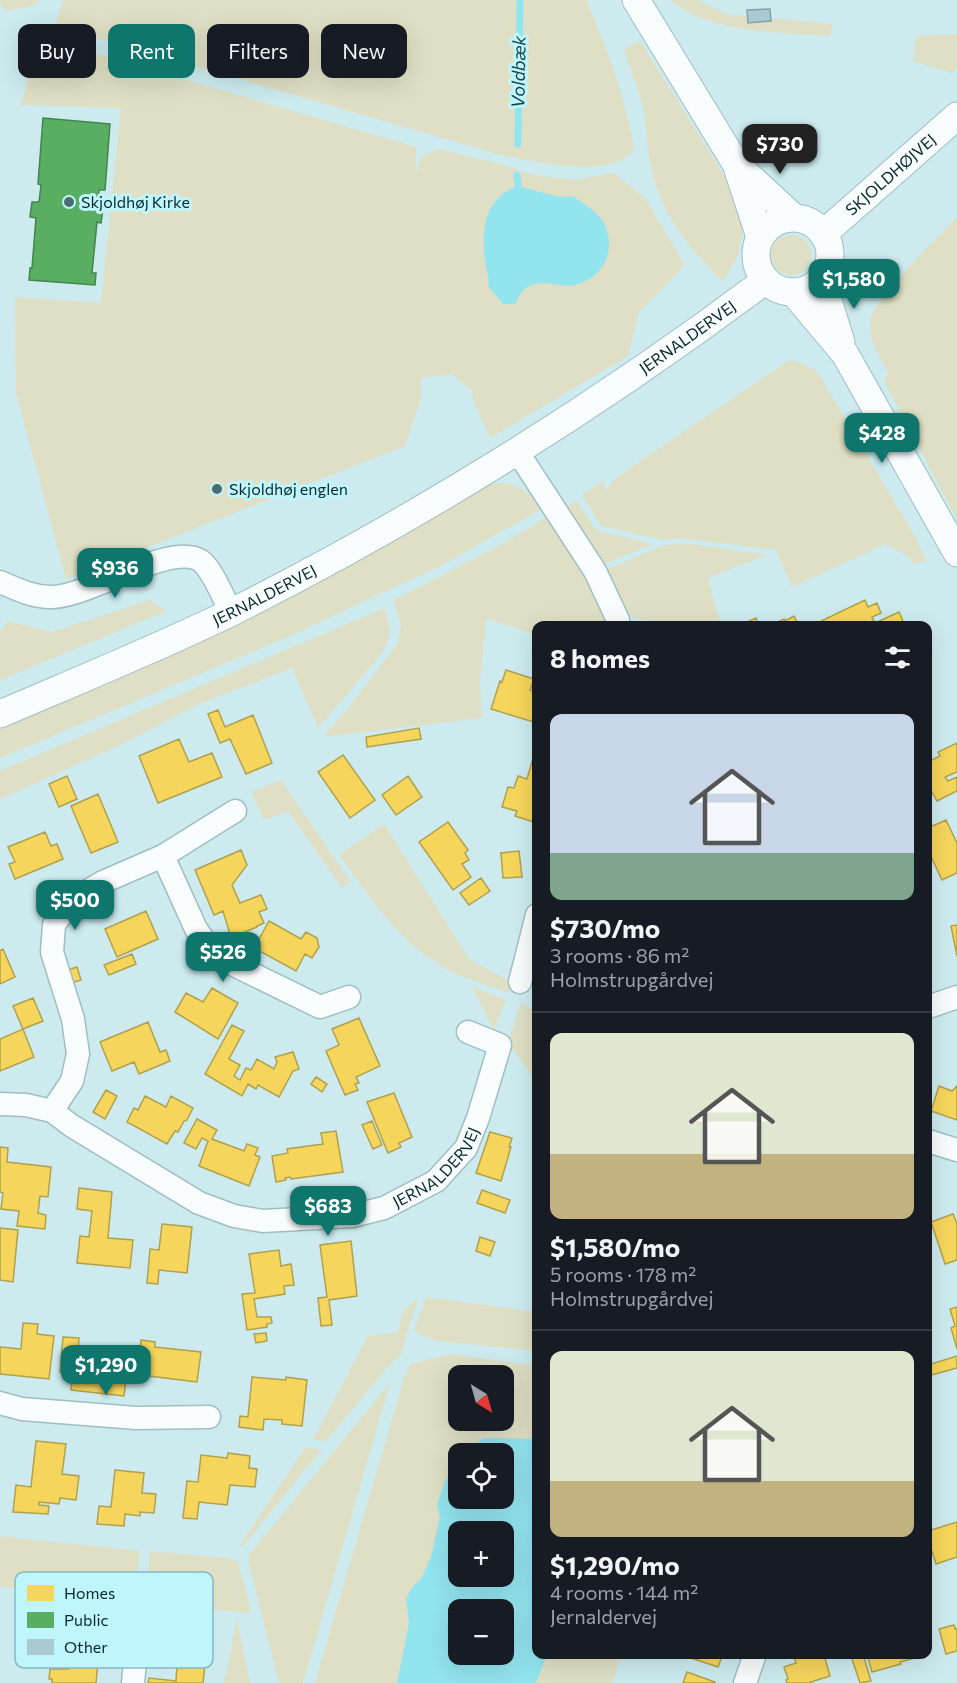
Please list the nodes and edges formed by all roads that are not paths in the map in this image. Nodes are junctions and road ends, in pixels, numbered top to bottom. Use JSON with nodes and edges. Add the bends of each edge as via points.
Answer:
{"nodes":[{"id":1,"x":636,"y":0,"type":"edge"},
{"id":2,"x":957,"y":116,"type":"edge"},
{"id":3,"x":736,"y":164,"type":"junction"},
{"id":4,"x":792,"y":218,"type":"junction"},
{"id":5,"x":823,"y":234,"type":"junction"},
{"id":6,"x":760,"y":237,"type":"junction"},
{"id":7,"x":821,"y":278,"type":"junction"},
{"id":8,"x":766,"y":280,"type":"junction"},
{"id":9,"x":793,"y":292,"type":"junction"},
{"id":10,"x":844,"y":354,"type":"junction"},
{"id":11,"x":517,"y":451,"type":"junction"},
{"id":12,"x":957,"y":553,"type":"edge"},
{"id":13,"x":0,"y":582,"type":"edge"},
{"id":14,"x":231,"y":612,"type":"junction"},
{"id":15,"x":616,"y":621,"type":"edge"},
{"id":16,"x":0,"y":714,"type":"edge"},
{"id":17,"x":235,"y":811,"type":"dead end"},
{"id":18,"x":163,"y":856,"type":"junction"},
{"id":19,"x":532,"y":935,"type":"edge"},
{"id":20,"x":520,"y":982,"type":"dead end"},
{"id":21,"x":349,"y":997,"type":"dead end"},
{"id":22,"x":957,"y":997,"type":"edge"},
{"id":23,"x":932,"y":1006,"type":"edge"},
{"id":24,"x":468,"y":1032,"type":"dead end"},
{"id":25,"x":0,"y":1104,"type":"edge"},
{"id":26,"x":52,"y":1111,"type":"junction"},
{"id":27,"x":932,"y":1142,"type":"edge"},
{"id":28,"x":957,"y":1150,"type":"edge"},
{"id":29,"x":0,"y":1403,"type":"edge"},
{"id":30,"x":209,"y":1417,"type":"dead end"},
{"id":31,"x":753,"y":1659,"type":"edge"},
{"id":32,"x":134,"y":1668,"type":"edge"},
{"id":33,"x":133,"y":1683,"type":"edge"},
{"id":34,"x":745,"y":1683,"type":"edge"}],
"edges":[{"from":1,"to":3,"type":"street"},
{"from":2,"to":5,"type":"street","name":"SKJOLDHØJVEJ"},
{"from":3,"to":4,"type":"street"},
{"from":3,"to":6,"type":"street"},
{"from":4,"to":5,"type":"street","via":[[807,220]]},
{"from":4,"to":6,"type":"street","via":[[772,223]]},
{"from":5,"to":7,"type":"street","via":[[830,251]]},
{"from":6,"to":8,"type":"street","via":[[756,264]]},
{"from":7,"to":9,"type":"street","via":[[808,288]]},
{"from":7,"to":10,"type":"street"},
{"from":8,"to":9,"type":"street","via":[[778,289]]},
{"from":8,"to":11,"type":"street","name":"JERNALDERVEJ"},
{"from":9,"to":10,"type":"street"},
{"from":10,"to":12,"type":"street"},
{"from":11,"to":14,"type":"street","name":"JERNALDERVEJ","via":[[376,535]]},
{"from":11,"to":15,"type":"street","via":[[595,572]]},
{"from":13,"to":14,"type":"street","via":[[34,595],[60,597],[169,558],[190,556],[205,565]]},
{"from":14,"to":16,"type":"street","name":"JERNALDERVEJ"},
{"from":17,"to":18,"type":"street"},
{"from":18,"to":21,"type":"street","via":[[196,929],[212,952],[320,1007]]},
{"from":18,"to":26,"type":"street","via":[[103,882],[71,901],[54,925],[52,951],[73,1019],[78,1054],[72,1081]]},
{"from":19,"to":20,"type":"street"},
{"from":22,"to":23,"type":"street"},
{"from":24,"to":26,"type":"street","name":"JERNALDERVEJ","via":[[500,1046],[466,1148],[436,1181],[384,1208],[352,1216],[263,1221],[234,1216],[199,1203]]},
{"from":25,"to":26,"type":"street","name":"JERNALDERVEJ"},
{"from":27,"to":28,"type":"street"},
{"from":29,"to":30,"type":"street","via":[[22,1409],[136,1418]]},
{"from":31,"to":34,"type":"street"},
{"from":32,"to":33,"type":"street"}]}
